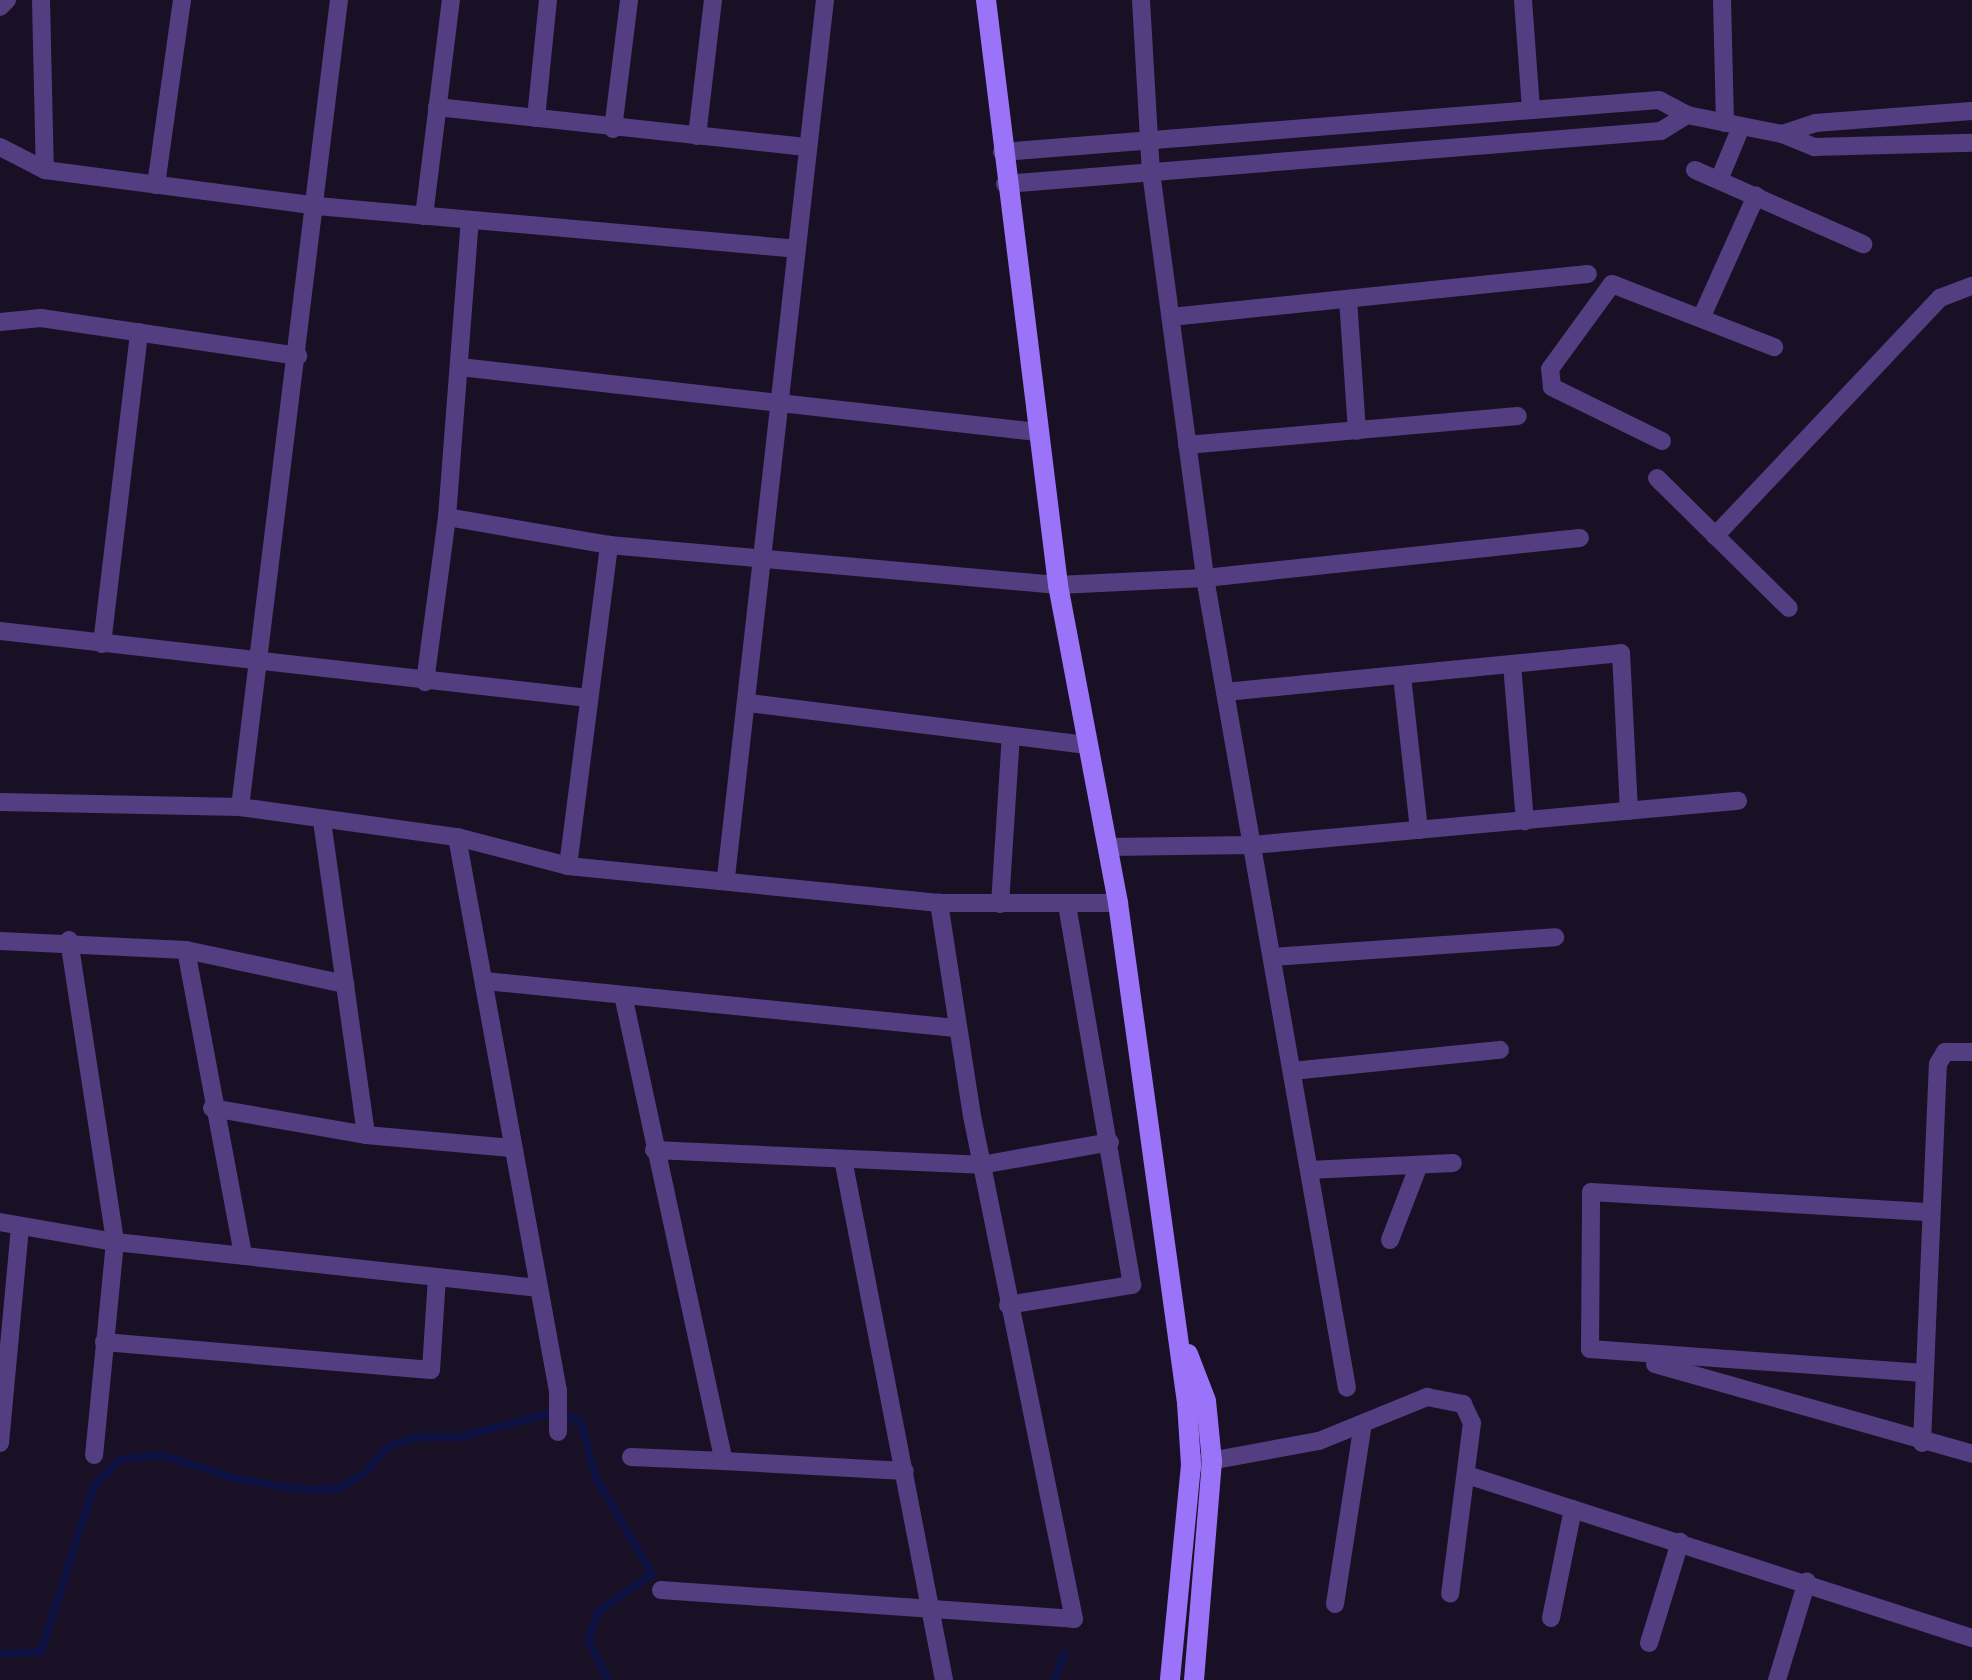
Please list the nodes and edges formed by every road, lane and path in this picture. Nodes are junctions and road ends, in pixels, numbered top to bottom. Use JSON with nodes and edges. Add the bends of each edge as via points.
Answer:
{"nodes":[{"id":1,"x":7,"y":0,"type":"edge"},
{"id":2,"x":40,"y":0,"type":"edge"},
{"id":3,"x":182,"y":0,"type":"edge"},
{"id":4,"x":340,"y":0,"type":"edge"},
{"id":5,"x":451,"y":0,"type":"edge"},
{"id":6,"x":548,"y":0,"type":"edge"},
{"id":7,"x":630,"y":0,"type":"edge"},
{"id":8,"x":713,"y":0,"type":"edge"},
{"id":9,"x":825,"y":0,"type":"edge"},
{"id":10,"x":986,"y":0,"type":"edge"},
{"id":11,"x":1140,"y":0,"type":"edge"},
{"id":12,"x":1524,"y":0,"type":"edge"},
{"id":13,"x":1722,"y":0,"type":"edge"},
{"id":14,"x":0,"y":7,"type":"edge"},
{"id":15,"x":438,"y":108,"type":"junction"},
{"id":16,"x":1531,"y":108,"type":"junction"},
{"id":17,"x":1972,"y":111,"type":"edge"},
{"id":18,"x":1687,"y":116,"type":"junction"},
{"id":19,"x":536,"y":118,"type":"junction"},
{"id":20,"x":1733,"y":125,"type":"junction"},
{"id":21,"x":613,"y":129,"type":"junction"},
{"id":22,"x":1782,"y":134,"type":"junction"},
{"id":23,"x":697,"y":136,"type":"junction"},
{"id":24,"x":1150,"y":139,"type":"junction"},
{"id":25,"x":1972,"y":143,"type":"edge"},
{"id":26,"x":0,"y":146,"type":"edge"},
{"id":27,"x":806,"y":147,"type":"junction"},
{"id":28,"x":1002,"y":152,"type":"junction"},
{"id":29,"x":45,"y":170,"type":"junction"},
{"id":30,"x":1696,"y":170,"type":"dead end"},
{"id":31,"x":1151,"y":172,"type":"junction"},
{"id":32,"x":1719,"y":180,"type":"junction"},
{"id":33,"x":1004,"y":184,"type":"junction"},
{"id":34,"x":156,"y":185,"type":"junction"},
{"id":35,"x":1756,"y":196,"type":"junction"},
{"id":36,"x":317,"y":206,"type":"junction"},
{"id":37,"x":424,"y":216,"type":"junction"},
{"id":38,"x":470,"y":220,"type":"junction"},
{"id":39,"x":1863,"y":244,"type":"dead end"},
{"id":40,"x":796,"y":249,"type":"junction"},
{"id":41,"x":1588,"y":274,"type":"dead end"},
{"id":42,"x":1972,"y":286,"type":"edge"},
{"id":43,"x":1348,"y":299,"type":"junction"},
{"id":44,"x":1702,"y":316,"type":"junction"},
{"id":45,"x":1170,"y":318,"type":"junction"},
{"id":46,"x":0,"y":322,"type":"edge"},
{"id":47,"x":139,"y":332,"type":"junction"},
{"id":48,"x":1774,"y":347,"type":"dead end"},
{"id":49,"x":298,"y":356,"type":"junction"},
{"id":50,"x":460,"y":367,"type":"junction"},
{"id":51,"x":779,"y":404,"type":"junction"},
{"id":52,"x":1518,"y":416,"type":"dead end"},
{"id":53,"x":1357,"y":430,"type":"junction"},
{"id":54,"x":1037,"y":432,"type":"junction"},
{"id":55,"x":1662,"y":441,"type":"dead end"},
{"id":56,"x":1187,"y":445,"type":"junction"},
{"id":57,"x":1657,"y":478,"type":"dead end"},
{"id":58,"x":447,"y":517,"type":"junction"},
{"id":59,"x":1715,"y":536,"type":"junction"},
{"id":60,"x":1580,"y":538,"type":"dead end"},
{"id":61,"x":608,"y":544,"type":"junction"},
{"id":62,"x":762,"y":558,"type":"junction"},
{"id":63,"x":1205,"y":578,"type":"junction"},
{"id":64,"x":1058,"y":585,"type":"junction"},
{"id":65,"x":1788,"y":608,"type":"dead end"},
{"id":66,"x":0,"y":632,"type":"edge"},
{"id":67,"x":102,"y":644,"type":"junction"},
{"id":68,"x":260,"y":662,"type":"junction"},
{"id":69,"x":1512,"y":664,"type":"junction"},
{"id":70,"x":1402,"y":676,"type":"junction"},
{"id":71,"x":426,"y":682,"type":"junction"},
{"id":72,"x":1225,"y":692,"type":"junction"},
{"id":73,"x":588,"y":698,"type":"junction"},
{"id":74,"x":749,"y":703,"type":"junction"},
{"id":75,"x":1011,"y":736,"type":"junction"},
{"id":76,"x":1088,"y":745,"type":"junction"},
{"id":77,"x":1738,"y":801,"type":"dead end"},
{"id":78,"x":0,"y":802,"type":"edge"},
{"id":79,"x":240,"y":807,"type":"junction"},
{"id":80,"x":1629,"y":811,"type":"junction"},
{"id":81,"x":322,"y":821,"type":"junction"},
{"id":82,"x":1525,"y":822,"type":"junction"},
{"id":83,"x":1420,"y":830,"type":"junction"},
{"id":84,"x":456,"y":837,"type":"junction"},
{"id":85,"x":1252,"y":845,"type":"junction"},
{"id":86,"x":1108,"y":847,"type":"junction"},
{"id":87,"x":568,"y":866,"type":"junction"},
{"id":88,"x":726,"y":877,"type":"junction"},
{"id":89,"x":939,"y":903,"type":"junction"},
{"id":90,"x":1118,"y":903,"type":"junction"},
{"id":91,"x":1000,"y":904,"type":"junction"},
{"id":92,"x":1066,"y":906,"type":"junction"},
{"id":93,"x":1555,"y":937,"type":"dead end"},
{"id":94,"x":69,"y":940,"type":"junction"},
{"id":95,"x":0,"y":941,"type":"edge"},
{"id":96,"x":186,"y":950,"type":"junction"},
{"id":97,"x":1272,"y":957,"type":"junction"},
{"id":98,"x":486,"y":981,"type":"junction"},
{"id":99,"x":345,"y":984,"type":"junction"},
{"id":100,"x":623,"y":995,"type":"junction"},
{"id":101,"x":958,"y":1028,"type":"junction"},
{"id":102,"x":1500,"y":1050,"type":"dead end"},
{"id":103,"x":1972,"y":1052,"type":"edge"},
{"id":104,"x":1292,"y":1071,"type":"junction"},
{"id":105,"x":212,"y":1108,"type":"junction"},
{"id":106,"x":366,"y":1134,"type":"junction"},
{"id":107,"x":1110,"y":1142,"type":"junction"},
{"id":108,"x":512,"y":1148,"type":"junction"},
{"id":109,"x":654,"y":1150,"type":"junction"},
{"id":110,"x":843,"y":1158,"type":"junction"},
{"id":111,"x":1453,"y":1163,"type":"dead end"},
{"id":112,"x":981,"y":1165,"type":"junction"},
{"id":113,"x":1418,"y":1165,"type":"junction"},
{"id":114,"x":1309,"y":1170,"type":"junction"},
{"id":115,"x":1930,"y":1212,"type":"junction"},
{"id":116,"x":0,"y":1222,"type":"edge"},
{"id":117,"x":20,"y":1226,"type":"junction"},
{"id":118,"x":1390,"y":1240,"type":"dead end"},
{"id":119,"x":115,"y":1242,"type":"junction"},
{"id":120,"x":243,"y":1256,"type":"junction"},
{"id":121,"x":437,"y":1277,"type":"junction"},
{"id":122,"x":538,"y":1288,"type":"junction"},
{"id":123,"x":1008,"y":1305,"type":"junction"},
{"id":124,"x":104,"y":1342,"type":"junction"},
{"id":125,"x":1622,"y":1354,"type":"junction"},
{"id":126,"x":4,"y":1365,"type":"edge"},
{"id":127,"x":1924,"y":1373,"type":"junction"},
{"id":128,"x":1348,"y":1388,"type":"dead end"},
{"id":129,"x":1196,"y":1402,"type":"junction"},
{"id":130,"x":1362,"y":1429,"type":"junction"},
{"id":131,"x":558,"y":1432,"type":"dead end"},
{"id":132,"x":0,"y":1442,"type":"edge"},
{"id":133,"x":1922,"y":1444,"type":"junction"},
{"id":134,"x":1972,"y":1454,"type":"edge"},
{"id":135,"x":94,"y":1455,"type":"dead end"},
{"id":136,"x":1198,"y":1456,"type":"junction"},
{"id":137,"x":631,"y":1457,"type":"dead end"},
{"id":138,"x":724,"y":1461,"type":"junction"},
{"id":139,"x":905,"y":1471,"type":"junction"},
{"id":140,"x":1466,"y":1475,"type":"junction"},
{"id":141,"x":1573,"y":1508,"type":"junction"},
{"id":142,"x":1680,"y":1542,"type":"junction"},
{"id":143,"x":1807,"y":1581,"type":"junction"},
{"id":144,"x":661,"y":1590,"type":"dead end"},
{"id":145,"x":1450,"y":1594,"type":"dead end"},
{"id":146,"x":1336,"y":1604,"type":"dead end"},
{"id":147,"x":934,"y":1614,"type":"junction"},
{"id":148,"x":1551,"y":1618,"type":"dead end"},
{"id":149,"x":1972,"y":1638,"type":"edge"},
{"id":150,"x":1649,"y":1643,"type":"dead end"},
{"id":151,"x":1170,"y":1671,"type":"edge"},
{"id":152,"x":944,"y":1680,"type":"edge"},
{"id":153,"x":1194,"y":1680,"type":"edge"},
{"id":154,"x":1777,"y":1680,"type":"edge"}],
"edges":[{"from":1,"to":14,"type":"street"},
{"from":2,"to":29,"type":"street"},
{"from":3,"to":34,"type":"street"},
{"from":4,"to":36,"type":"street"},
{"from":5,"to":15,"type":"street"},
{"from":6,"to":19,"type":"street"},
{"from":7,"to":21,"type":"street"},
{"from":8,"to":23,"type":"street"},
{"from":9,"to":27,"type":"street"},
{"from":10,"to":28,"type":"street"},
{"from":11,"to":24,"type":"street"},
{"from":12,"to":16,"type":"street"},
{"from":13,"to":20,"type":"street"},
{"from":15,"to":19,"type":"street"},
{"from":15,"to":37,"type":"street"},
{"from":16,"to":18,"type":"street","via":[[1659,100]]},
{"from":16,"to":24,"type":"street"},
{"from":17,"to":22,"type":"street","via":[[1816,123]]},
{"from":18,"to":20,"type":"street"},
{"from":18,"to":31,"type":"street","via":[[1661,131]]},
{"from":19,"to":21,"type":"street"},
{"from":20,"to":22,"type":"street"},
{"from":20,"to":32,"type":"street"},
{"from":21,"to":23,"type":"street"},
{"from":22,"to":25,"type":"street","via":[[1814,147]]},
{"from":23,"to":27,"type":"street"},
{"from":24,"to":28,"type":"street"},
{"from":24,"to":31,"type":"street"},
{"from":26,"to":29,"type":"street"},
{"from":27,"to":40,"type":"street"},
{"from":28,"to":33,"type":"street"},
{"from":29,"to":34,"type":"street"},
{"from":30,"to":32,"type":"street"},
{"from":31,"to":33,"type":"street"},
{"from":31,"to":45,"type":"street"},
{"from":32,"to":35,"type":"street"},
{"from":33,"to":54,"type":"street"},
{"from":34,"to":36,"type":"street"},
{"from":35,"to":39,"type":"street"},
{"from":35,"to":44,"type":"street"},
{"from":36,"to":37,"type":"street"},
{"from":36,"to":49,"type":"street"},
{"from":37,"to":38,"type":"street"},
{"from":38,"to":40,"type":"street"},
{"from":38,"to":50,"type":"street"},
{"from":40,"to":51,"type":"street"},
{"from":41,"to":43,"type":"street"},
{"from":42,"to":59,"type":"street","via":[[1940,298]]},
{"from":43,"to":45,"type":"street"},
{"from":43,"to":53,"type":"street"},
{"from":44,"to":48,"type":"street"},
{"from":44,"to":55,"type":"street","via":[[1616,282],[1550,368],[1557,393]]},
{"from":45,"to":56,"type":"street"},
{"from":46,"to":47,"type":"street","via":[[41,318]]},
{"from":47,"to":49,"type":"street"},
{"from":47,"to":67,"type":"street"},
{"from":49,"to":68,"type":"street"},
{"from":50,"to":51,"type":"street"},
{"from":50,"to":58,"type":"street"},
{"from":51,"to":54,"type":"street"},
{"from":51,"to":62,"type":"street"},
{"from":52,"to":53,"type":"street"},
{"from":53,"to":56,"type":"street"},
{"from":54,"to":64,"type":"street"},
{"from":56,"to":63,"type":"street"},
{"from":57,"to":59,"type":"street"},
{"from":58,"to":61,"type":"street"},
{"from":58,"to":71,"type":"street"},
{"from":59,"to":65,"type":"street"},
{"from":60,"to":63,"type":"street"},
{"from":61,"to":62,"type":"street"},
{"from":61,"to":73,"type":"street"},
{"from":62,"to":64,"type":"street"},
{"from":62,"to":74,"type":"street"},
{"from":63,"to":64,"type":"street"},
{"from":63,"to":72,"type":"street"},
{"from":64,"to":76,"type":"street"},
{"from":66,"to":67,"type":"street"},
{"from":67,"to":68,"type":"street"},
{"from":68,"to":71,"type":"street"},
{"from":68,"to":79,"type":"street"},
{"from":69,"to":70,"type":"street"},
{"from":69,"to":80,"type":"street","via":[[1621,653]]},
{"from":69,"to":82,"type":"street"},
{"from":70,"to":72,"type":"street"},
{"from":70,"to":83,"type":"street"},
{"from":71,"to":73,"type":"street"},
{"from":72,"to":85,"type":"street"},
{"from":73,"to":87,"type":"street"},
{"from":74,"to":75,"type":"street"},
{"from":74,"to":88,"type":"street"},
{"from":75,"to":76,"type":"street"},
{"from":75,"to":91,"type":"street"},
{"from":76,"to":86,"type":"street"},
{"from":77,"to":80,"type":"street"},
{"from":78,"to":79,"type":"street"},
{"from":79,"to":81,"type":"street"},
{"from":80,"to":82,"type":"street"},
{"from":81,"to":84,"type":"street"},
{"from":81,"to":99,"type":"street"},
{"from":82,"to":83,"type":"street"},
{"from":83,"to":85,"type":"street"},
{"from":84,"to":87,"type":"street"},
{"from":84,"to":98,"type":"street"},
{"from":85,"to":86,"type":"street"},
{"from":85,"to":97,"type":"street"},
{"from":86,"to":90,"type":"street"},
{"from":87,"to":88,"type":"street"},
{"from":88,"to":89,"type":"street"},
{"from":89,"to":91,"type":"street"},
{"from":89,"to":101,"type":"street"},
{"from":90,"to":92,"type":"street"},
{"from":90,"to":129,"type":"street","via":[[1176,1324]]},
{"from":91,"to":92,"type":"street"},
{"from":92,"to":107,"type":"street"},
{"from":93,"to":97,"type":"street"},
{"from":94,"to":95,"type":"street"},
{"from":94,"to":96,"type":"street"},
{"from":94,"to":119,"type":"street"},
{"from":96,"to":99,"type":"street"},
{"from":96,"to":105,"type":"street"},
{"from":97,"to":104,"type":"street"},
{"from":98,"to":100,"type":"street"},
{"from":98,"to":108,"type":"street"},
{"from":99,"to":106,"type":"street"},
{"from":100,"to":101,"type":"street"},
{"from":100,"to":109,"type":"street"},
{"from":101,"to":112,"type":"street"},
{"from":102,"to":104,"type":"street"},
{"from":103,"to":115,"type":"street","via":[[1945,1052],[1938,1064]]},
{"from":104,"to":114,"type":"street"},
{"from":105,"to":106,"type":"street"},
{"from":105,"to":120,"type":"street"},
{"from":106,"to":108,"type":"street"},
{"from":107,"to":112,"type":"street"},
{"from":107,"to":123,"type":"street","via":[[1132,1286]]},
{"from":108,"to":122,"type":"street"},
{"from":109,"to":110,"type":"street"},
{"from":109,"to":138,"type":"street"},
{"from":110,"to":112,"type":"street"},
{"from":110,"to":139,"type":"street"},
{"from":111,"to":113,"type":"street"},
{"from":112,"to":123,"type":"street"},
{"from":113,"to":114,"type":"street"},
{"from":113,"to":118,"type":"street"},
{"from":114,"to":128,"type":"street"},
{"from":115,"to":125,"type":"street","via":[[1591,1192],[1590,1349]]},
{"from":115,"to":127,"type":"street"},
{"from":116,"to":117,"type":"street"},
{"from":117,"to":119,"type":"street"},
{"from":117,"to":126,"type":"street"},
{"from":119,"to":120,"type":"street"},
{"from":119,"to":124,"type":"street"},
{"from":120,"to":121,"type":"street"},
{"from":121,"to":122,"type":"street"},
{"from":121,"to":124,"type":"street","via":[[431,1370]]},
{"from":122,"to":131,"type":"street","via":[[558,1391]]},
{"from":123,"to":147,"type":"street","via":[[1074,1619]]},
{"from":124,"to":135,"type":"street"},
{"from":125,"to":127,"type":"street"},
{"from":125,"to":133,"type":"street"},
{"from":126,"to":132,"type":"street"},
{"from":127,"to":133,"type":"street"},
{"from":129,"to":136,"type":"street"},
{"from":129,"to":136,"type":"street","via":[[1211,1439]]},
{"from":130,"to":136,"type":"street"},
{"from":130,"to":140,"type":"street","via":[[1426,1397],[1462,1404],[1472,1423]]},
{"from":130,"to":146,"type":"street"},
{"from":133,"to":134,"type":"street"},
{"from":136,"to":151,"type":"street"},
{"from":136,"to":153,"type":"street"},
{"from":137,"to":138,"type":"street"},
{"from":138,"to":139,"type":"street"},
{"from":139,"to":147,"type":"street"},
{"from":140,"to":141,"type":"street"},
{"from":140,"to":145,"type":"street"},
{"from":141,"to":142,"type":"street"},
{"from":141,"to":148,"type":"street"},
{"from":142,"to":143,"type":"street"},
{"from":142,"to":150,"type":"street"},
{"from":143,"to":149,"type":"street"},
{"from":143,"to":154,"type":"street"},
{"from":144,"to":147,"type":"street"},
{"from":147,"to":152,"type":"street"}]}
